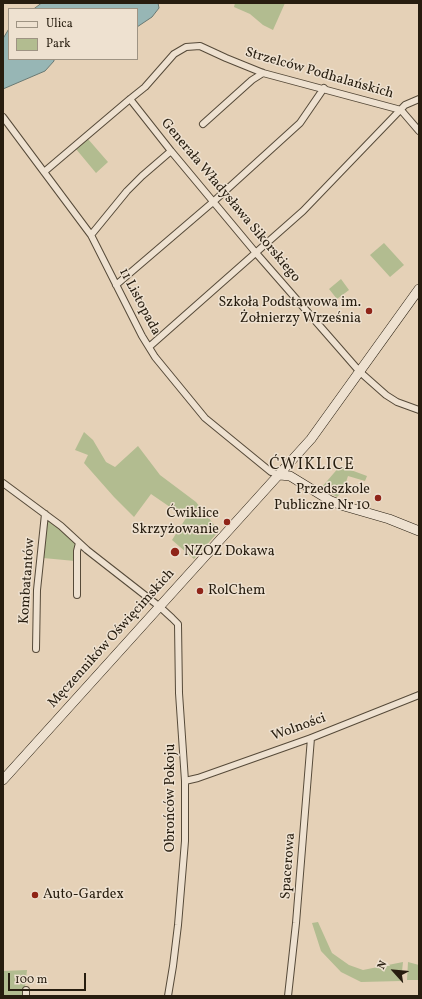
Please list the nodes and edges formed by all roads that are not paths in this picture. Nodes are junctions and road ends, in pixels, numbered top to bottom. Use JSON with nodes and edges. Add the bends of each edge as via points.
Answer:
{"nodes":[{"id":1,"x":263,"y":73,"type":"junction"},
{"id":2,"x":324,"y":88,"type":"junction"},
{"id":3,"x":130,"y":99,"type":"junction"},
{"id":4,"x":419,"y":99,"type":"edge"},
{"id":5,"x":401,"y":110,"type":"junction"},
{"id":6,"x":3,"y":117,"type":"edge"},
{"id":7,"x":204,"y":124,"type":"dead end"},
{"id":8,"x":419,"y":131,"type":"edge"},
{"id":9,"x":171,"y":151,"type":"junction"},
{"id":10,"x":44,"y":172,"type":"junction"},
{"id":11,"x":213,"y":202,"type":"junction"},
{"id":12,"x":91,"y":235,"type":"junction"},
{"id":13,"x":256,"y":253,"type":"junction"},
{"id":14,"x":116,"y":285,"type":"junction"},
{"id":15,"x":419,"y":290,"type":"edge"},
{"id":16,"x":149,"y":347,"type":"junction"},
{"id":17,"x":360,"y":372,"type":"junction"},
{"id":18,"x":419,"y":410,"type":"edge"},
{"id":19,"x":280,"y":475,"type":"junction"},
{"id":20,"x":3,"y":483,"type":"edge"},
{"id":21,"x":45,"y":514,"type":"junction"},
{"id":22,"x":419,"y":533,"type":"edge"},
{"id":23,"x":79,"y":543,"type":"junction"},
{"id":24,"x":77,"y":595,"type":"dead end"},
{"id":25,"x":160,"y":607,"type":"junction"},
{"id":26,"x":36,"y":649,"type":"dead end"},
{"id":27,"x":419,"y":695,"type":"edge"},
{"id":28,"x":311,"y":738,"type":"junction"},
{"id":29,"x":3,"y":780,"type":"edge"},
{"id":30,"x":185,"y":780,"type":"junction"},
{"id":31,"x":168,"y":996,"type":"edge"},
{"id":32,"x":288,"y":996,"type":"edge"}],
"edges":[{"from":1,"to":2,"type":"street","name":"Strzelców Podhalańskich"},
{"from":1,"to":3,"type":"street","name":"Strzelców Podhalańskich","via":[[200,46],[190,46],[174,54],[145,87]]},
{"from":1,"to":7,"type":"street"},
{"from":2,"to":5,"type":"street","name":"Strzelców Podhalańskich"},
{"from":2,"to":11,"type":"street","via":[[300,123]]},
{"from":3,"to":9,"type":"street","name":"Generała Władysława Sikorskiego"},
{"from":3,"to":10,"type":"street","name":"Strzelców Podhalańskich"},
{"from":4,"to":5,"type":"street","name":"Strzelców Podhalańskich","via":[[405,105]]},
{"from":5,"to":8,"type":"street"},
{"from":5,"to":13,"type":"street","via":[[303,211]]},
{"from":6,"to":10,"type":"street","name":"11 Listopada"},
{"from":9,"to":11,"type":"street","name":"Generała Władysława Sikorskiego"},
{"from":9,"to":12,"type":"street","via":[[127,191]]},
{"from":10,"to":12,"type":"street","name":"11 Listopada"},
{"from":11,"to":13,"type":"street","name":"Generała Władysława Sikorskiego"},
{"from":11,"to":14,"type":"street"},
{"from":12,"to":14,"type":"street","name":"11 Listopada"},
{"from":13,"to":16,"type":"street"},
{"from":13,"to":17,"type":"street","name":"Generała Władysława Sikorskiego"},
{"from":14,"to":16,"type":"street","name":"11 Listopada"},
{"from":15,"to":17,"type":"main road","name":"Męczenników Oświęcimskich"},
{"from":16,"to":19,"type":"street","name":"11 Listopada","via":[[205,418],[271,472]]},
{"from":17,"to":18,"type":"street","name":"Generała Władysława Sikorskiego","via":[[386,395]]},
{"from":17,"to":19,"type":"main road","name":"Męczenników Oświęcimskich","via":[[319,429]]},
{"from":19,"to":22,"type":"main road","via":[[290,476],[331,501],[389,519]]},
{"from":19,"to":25,"type":"main road","name":"Męczenników Oświęcimskich"},
{"from":20,"to":21,"type":"street"},
{"from":21,"to":23,"type":"street"},
{"from":21,"to":26,"type":"street","name":"Kombatantów","via":[[37,590]]},
{"from":23,"to":24,"type":"street"},
{"from":23,"to":25,"type":"street"},
{"from":25,"to":29,"type":"main road","name":"Męczenników Oświęcimskich"},
{"from":25,"to":30,"type":"street","name":"Obrońców Pokoju","via":[[176,621],[178,627]]},
{"from":27,"to":28,"type":"street","name":"Wolności"},
{"from":28,"to":30,"type":"street","name":"Wolności","via":[[198,778]]},
{"from":28,"to":32,"type":"street","name":"Spacerowa"},
{"from":30,"to":31,"type":"street","name":"Obrońców Pokoju","via":[[183,857]]}]}
